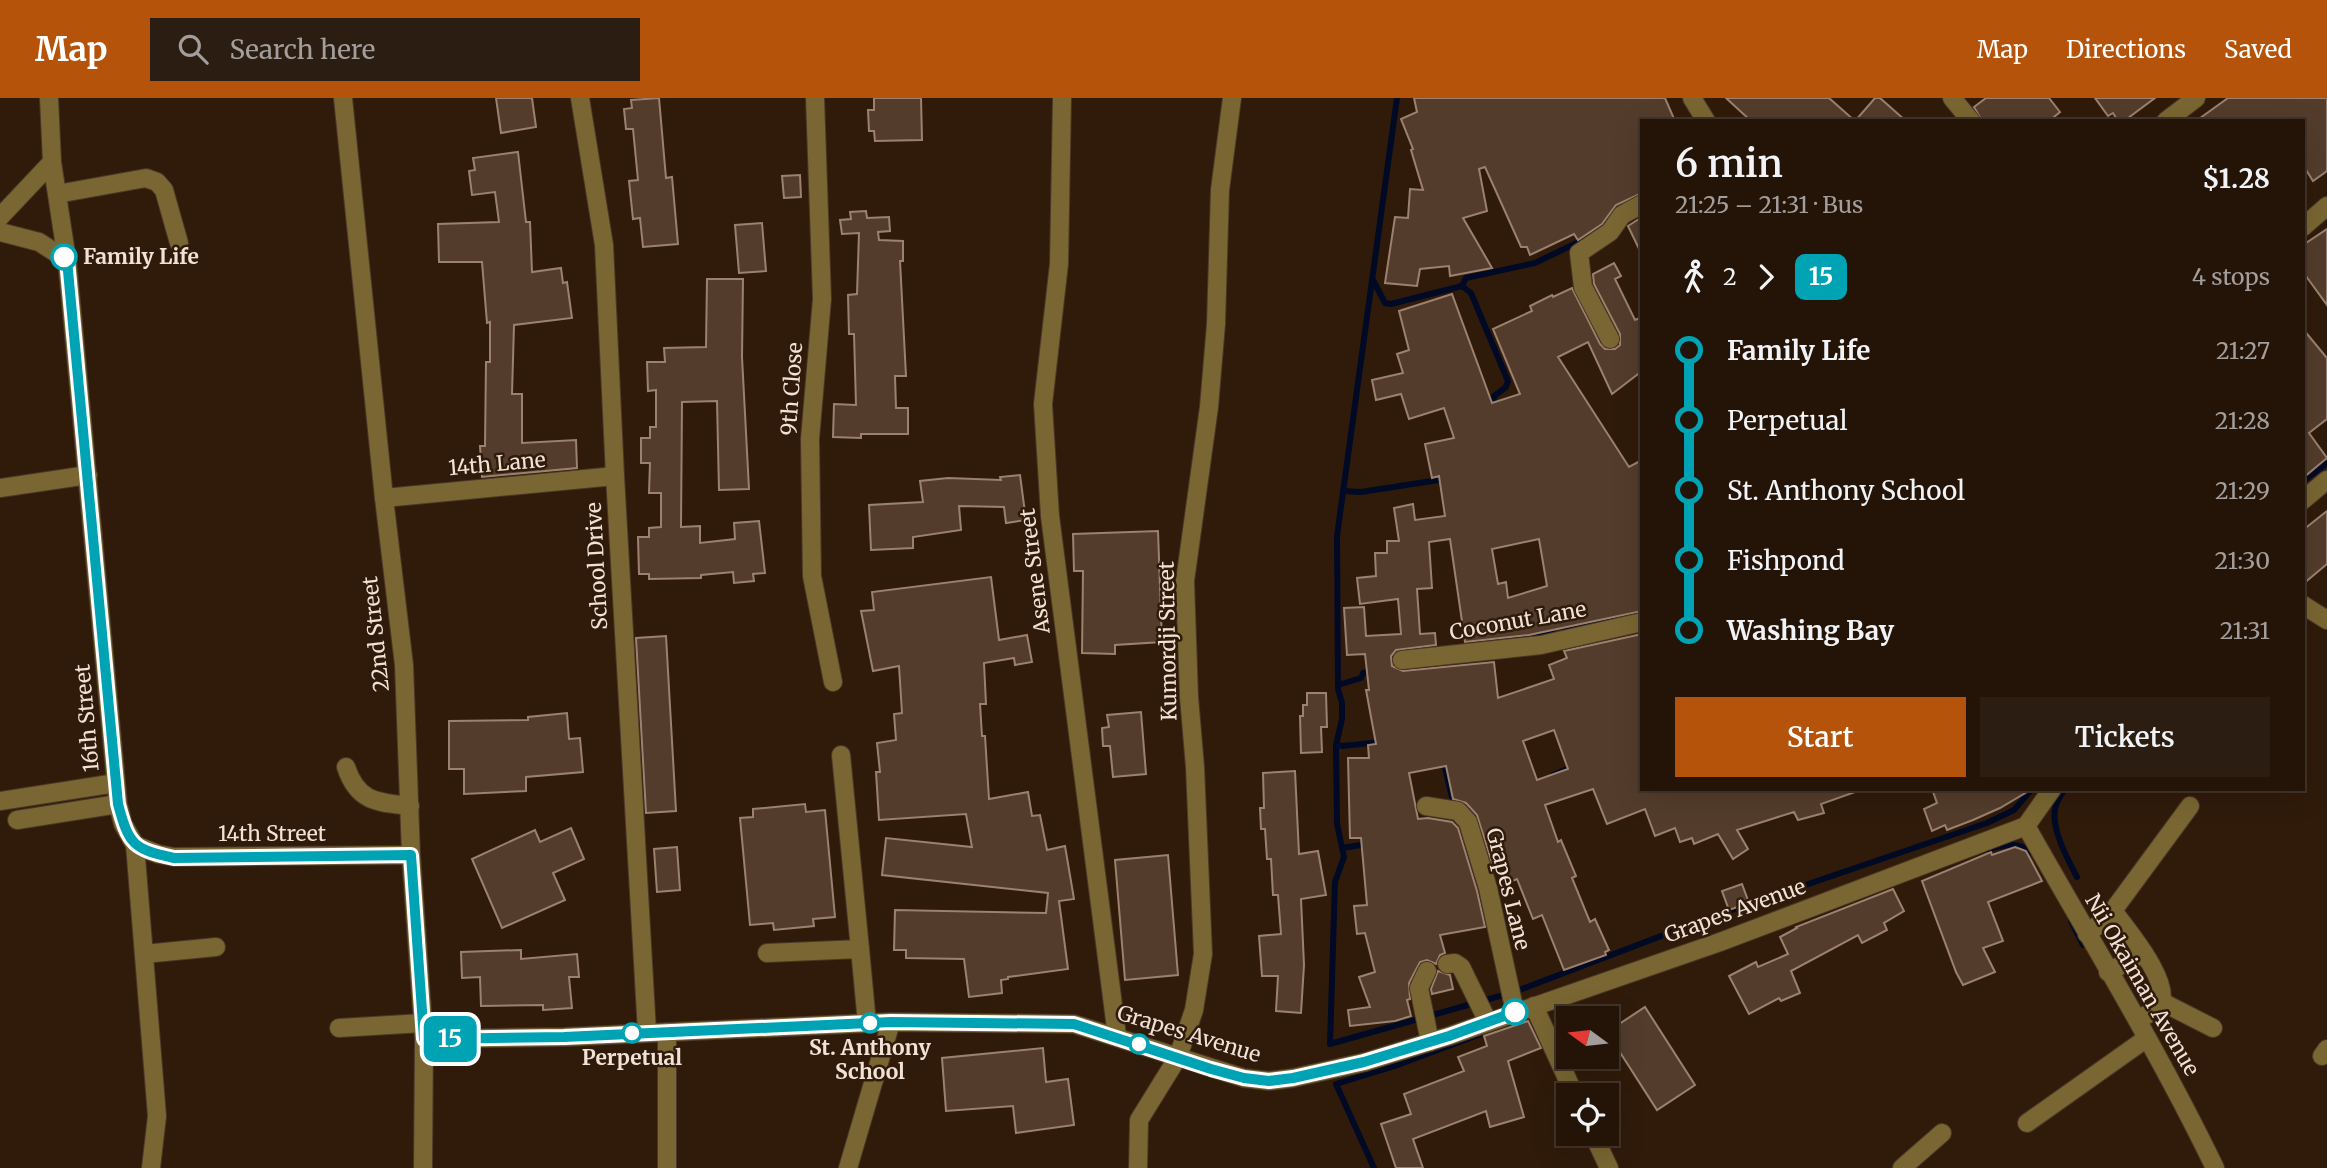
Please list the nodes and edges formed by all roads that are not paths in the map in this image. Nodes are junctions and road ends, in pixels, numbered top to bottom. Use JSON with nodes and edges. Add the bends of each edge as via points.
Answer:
{"nodes":[{"id":1,"x":49,"y":98,"type":"edge"},
{"id":2,"x":343,"y":98,"type":"edge"},
{"id":3,"x":580,"y":98,"type":"edge"},
{"id":4,"x":815,"y":98,"type":"edge"},
{"id":5,"x":1062,"y":98,"type":"edge"},
{"id":6,"x":1232,"y":98,"type":"edge"},
{"id":7,"x":1692,"y":98,"type":"edge"},
{"id":8,"x":1952,"y":98,"type":"edge"},
{"id":9,"x":2196,"y":98,"type":"edge"},
{"id":10,"x":1705,"y":119,"type":"edge"},
{"id":11,"x":1968,"y":119,"type":"edge"},
{"id":12,"x":2168,"y":119,"type":"edge"},
{"id":13,"x":52,"y":162,"type":"junction"},
{"id":14,"x":57,"y":194,"type":"junction"},
{"id":15,"x":1640,"y":205,"type":"edge"},
{"id":16,"x":2327,"y":206,"type":"edge"},
{"id":17,"x":0,"y":218,"type":"edge"},
{"id":18,"x":2305,"y":224,"type":"edge"},
{"id":19,"x":0,"y":232,"type":"edge"},
{"id":20,"x":179,"y":243,"type":"dead end"},
{"id":21,"x":67,"y":260,"type":"junction"},
{"id":22,"x":1610,"y":338,"type":"dead end"},
{"id":23,"x":88,"y":475,"type":"junction"},
{"id":24,"x":615,"y":476,"type":"junction"},
{"id":25,"x":2327,"y":480,"type":"edge"},
{"id":26,"x":0,"y":488,"type":"edge"},
{"id":27,"x":384,"y":498,"type":"junction"},
{"id":28,"x":2305,"y":498,"type":"edge"},
{"id":29,"x":2305,"y":606,"type":"edge"},
{"id":30,"x":2327,"y":620,"type":"edge"},
{"id":31,"x":1640,"y":622,"type":"edge"},
{"id":32,"x":1402,"y":660,"type":"dead end"},
{"id":33,"x":833,"y":682,"type":"dead end"},
{"id":34,"x":841,"y":755,"type":"dead end"},
{"id":35,"x":346,"y":767,"type":"dead end"},
{"id":36,"x":116,"y":783,"type":"junction"},
{"id":37,"x":2051,"y":791,"type":"edge"},
{"id":38,"x":0,"y":801,"type":"edge"},
{"id":39,"x":118,"y":804,"type":"junction"},
{"id":40,"x":411,"y":806,"type":"junction"},
{"id":41,"x":1426,"y":806,"type":"dead end"},
{"id":42,"x":2190,"y":806,"type":"dead end"},
{"id":43,"x":17,"y":820,"type":"dead end"},
{"id":44,"x":2026,"y":826,"type":"junction"},
{"id":45,"x":135,"y":845,"type":"junction"},
{"id":46,"x":411,"y":855,"type":"junction"},
{"id":47,"x":2113,"y":911,"type":"junction"},
{"id":48,"x":2087,"y":934,"type":"junction"},
{"id":49,"x":216,"y":947,"type":"dead end"},
{"id":50,"x":860,"y":949,"type":"junction"},
{"id":51,"x":767,"y":953,"type":"dead end"},
{"id":52,"x":2144,"y":953,"type":"junction"},
{"id":53,"x":144,"y":954,"type":"junction"},
{"id":54,"x":1447,"y":964,"type":"dead end"},
{"id":55,"x":1427,"y":971,"type":"dead end"},
{"id":56,"x":2108,"y":972,"type":"junction"},
{"id":57,"x":2162,"y":1002,"type":"junction"},
{"id":58,"x":1534,"y":1006,"type":"junction"},
{"id":59,"x":1515,"y":1012,"type":"junction"},
{"id":60,"x":2137,"y":1019,"type":"junction"},
{"id":61,"x":891,"y":1022,"type":"junction"},
{"id":62,"x":1488,"y":1022,"type":"junction"},
{"id":63,"x":867,"y":1023,"type":"junction"},
{"id":64,"x":340,"y":1028,"type":"dead end"},
{"id":65,"x":2213,"y":1028,"type":"dead end"},
{"id":66,"x":423,"y":1031,"type":"junction"},
{"id":67,"x":647,"y":1032,"type":"junction"},
{"id":68,"x":667,"y":1032,"type":"junction"},
{"id":69,"x":1117,"y":1036,"type":"junction"},
{"id":70,"x":2147,"y":1038,"type":"junction"},
{"id":71,"x":1430,"y":1042,"type":"junction"},
{"id":72,"x":1178,"y":1057,"type":"junction"},
{"id":73,"x":1569,"y":1083,"type":"edge"},
{"id":74,"x":2027,"y":1123,"type":"dead end"},
{"id":75,"x":1942,"y":1133,"type":"dead end"},
{"id":76,"x":1599,"y":1146,"type":"edge"},
{"id":77,"x":151,"y":1168,"type":"edge"},
{"id":78,"x":423,"y":1168,"type":"edge"},
{"id":79,"x":667,"y":1168,"type":"edge"},
{"id":80,"x":848,"y":1168,"type":"edge"},
{"id":81,"x":1138,"y":1168,"type":"edge"},
{"id":82,"x":1609,"y":1168,"type":"edge"},
{"id":83,"x":1902,"y":1168,"type":"edge"},
{"id":84,"x":2215,"y":1168,"type":"edge"}],
"edges":[{"from":1,"to":13,"type":"street","name":"16th Street"},
{"from":2,"to":27,"type":"street","name":"22nd Street"},
{"from":3,"to":24,"type":"street","name":"School Drive","via":[[604,245]]},
{"from":4,"to":33,"type":"street","name":"9th Close","via":[[822,299],[810,439],[812,576]]},
{"from":5,"to":69,"type":"street","name":"Asene Street","via":[[1059,264],[1043,404],[1050,516]]},
{"from":6,"to":72,"type":"street","name":"Kumordji Street","via":[[1220,190],[1209,407],[1185,581],[1203,954],[1194,1010]]},
{"from":7,"to":10,"type":"street"},
{"from":8,"to":11,"type":"street"},
{"from":9,"to":12,"type":"street"},
{"from":13,"to":14,"type":"street","name":"16th Street"},
{"from":13,"to":17,"type":"street"},
{"from":14,"to":20,"type":"street","via":[[146,178],[157,182],[164,190]]},
{"from":14,"to":21,"type":"street","name":"16th Street"},
{"from":15,"to":22,"type":"street","via":[[1579,253],[1583,287]]},
{"from":16,"to":18,"type":"street"},
{"from":19,"to":21,"type":"street","via":[[39,242]]},
{"from":21,"to":23,"type":"street","name":"16th Street"},
{"from":23,"to":26,"type":"street"},
{"from":23,"to":36,"type":"street","name":"16th Street"},
{"from":24,"to":27,"type":"street","name":"14th Lane"},
{"from":24,"to":67,"type":"street","name":"School Drive"},
{"from":25,"to":28,"type":"street"},
{"from":27,"to":40,"type":"street","name":"22nd Street","via":[[404,665]]},
{"from":29,"to":30,"type":"street"},
{"from":31,"to":32,"type":"street","name":"Coconut Lane","via":[[1541,645]]},
{"from":34,"to":50,"type":"street"},
{"from":35,"to":40,"type":"street","via":[[367,798]]},
{"from":36,"to":38,"type":"street"},
{"from":36,"to":39,"type":"street","name":"16th Street"},
{"from":37,"to":44,"type":"street"},
{"from":39,"to":43,"type":"street"},
{"from":39,"to":45,"type":"street","name":"16th Street"},
{"from":40,"to":46,"type":"street","name":"22nd Street"},
{"from":41,"to":59,"type":"street","name":"Grapes Lane","via":[[1458,811],[1468,822],[1488,888]]},
{"from":42,"to":47,"type":"street"},
{"from":44,"to":48,"type":"street","name":"Nii Okaiman Avenue"},
{"from":44,"to":58,"type":"street","name":"Grapes Avenue","via":[[1720,942]]},
{"from":45,"to":46,"type":"street","name":"14th Street","via":[[174,858]]},
{"from":45,"to":53,"type":"street","name":"16th Street"},
{"from":46,"to":66,"type":"street","name":"22nd Street"},
{"from":47,"to":48,"type":"street"},
{"from":47,"to":52,"type":"street"},
{"from":48,"to":56,"type":"street","name":"Nii Okaiman Avenue"},
{"from":49,"to":53,"type":"street"},
{"from":50,"to":51,"type":"street"},
{"from":50,"to":63,"type":"street"},
{"from":52,"to":56,"type":"street"},
{"from":52,"to":57,"type":"street","via":[[2160,982]]},
{"from":53,"to":77,"type":"street","name":"16th Street","via":[[158,1116]]},
{"from":54,"to":62,"type":"street","via":[[1461,967]]},
{"from":55,"to":71,"type":"street","via":[[1419,988]]},
{"from":56,"to":60,"type":"street","name":"Nii Okaiman Avenue"},
{"from":57,"to":60,"type":"street","via":[[2158,1009]]},
{"from":57,"to":65,"type":"street"},
{"from":58,"to":59,"type":"street","name":"Grapes Avenue"},
{"from":58,"to":73,"type":"street"},
{"from":59,"to":62,"type":"street","name":"Grapes Avenue"},
{"from":60,"to":70,"type":"street","name":"Nii Okaiman Avenue"},
{"from":61,"to":63,"type":"street","name":"Grapes Avenue"},
{"from":61,"to":69,"type":"street","name":"Grapes Avenue","via":[[1074,1024]]},
{"from":61,"to":80,"type":"street"},
{"from":62,"to":71,"type":"street","name":"Grapes Avenue"},
{"from":63,"to":68,"type":"street","name":"Grapes Avenue"},
{"from":64,"to":66,"type":"street","name":"Grapes Avenue"},
{"from":66,"to":67,"type":"street","name":"Grapes Avenue","via":[[564,1037]]},
{"from":66,"to":78,"type":"street","name":"22nd Street"},
{"from":67,"to":68,"type":"street","name":"Grapes Avenue"},
{"from":68,"to":79,"type":"street"},
{"from":69,"to":72,"type":"street","name":"Grapes Avenue"},
{"from":70,"to":74,"type":"street"},
{"from":70,"to":84,"type":"street","name":"Nii Okaiman Avenue"},
{"from":71,"to":72,"type":"street","name":"Grapes Avenue","via":[[1364,1062],[1269,1081]]},
{"from":72,"to":81,"type":"street","name":"Kumordji Street","via":[[1139,1120]]},
{"from":75,"to":83,"type":"street"},
{"from":76,"to":82,"type":"street"}]}
